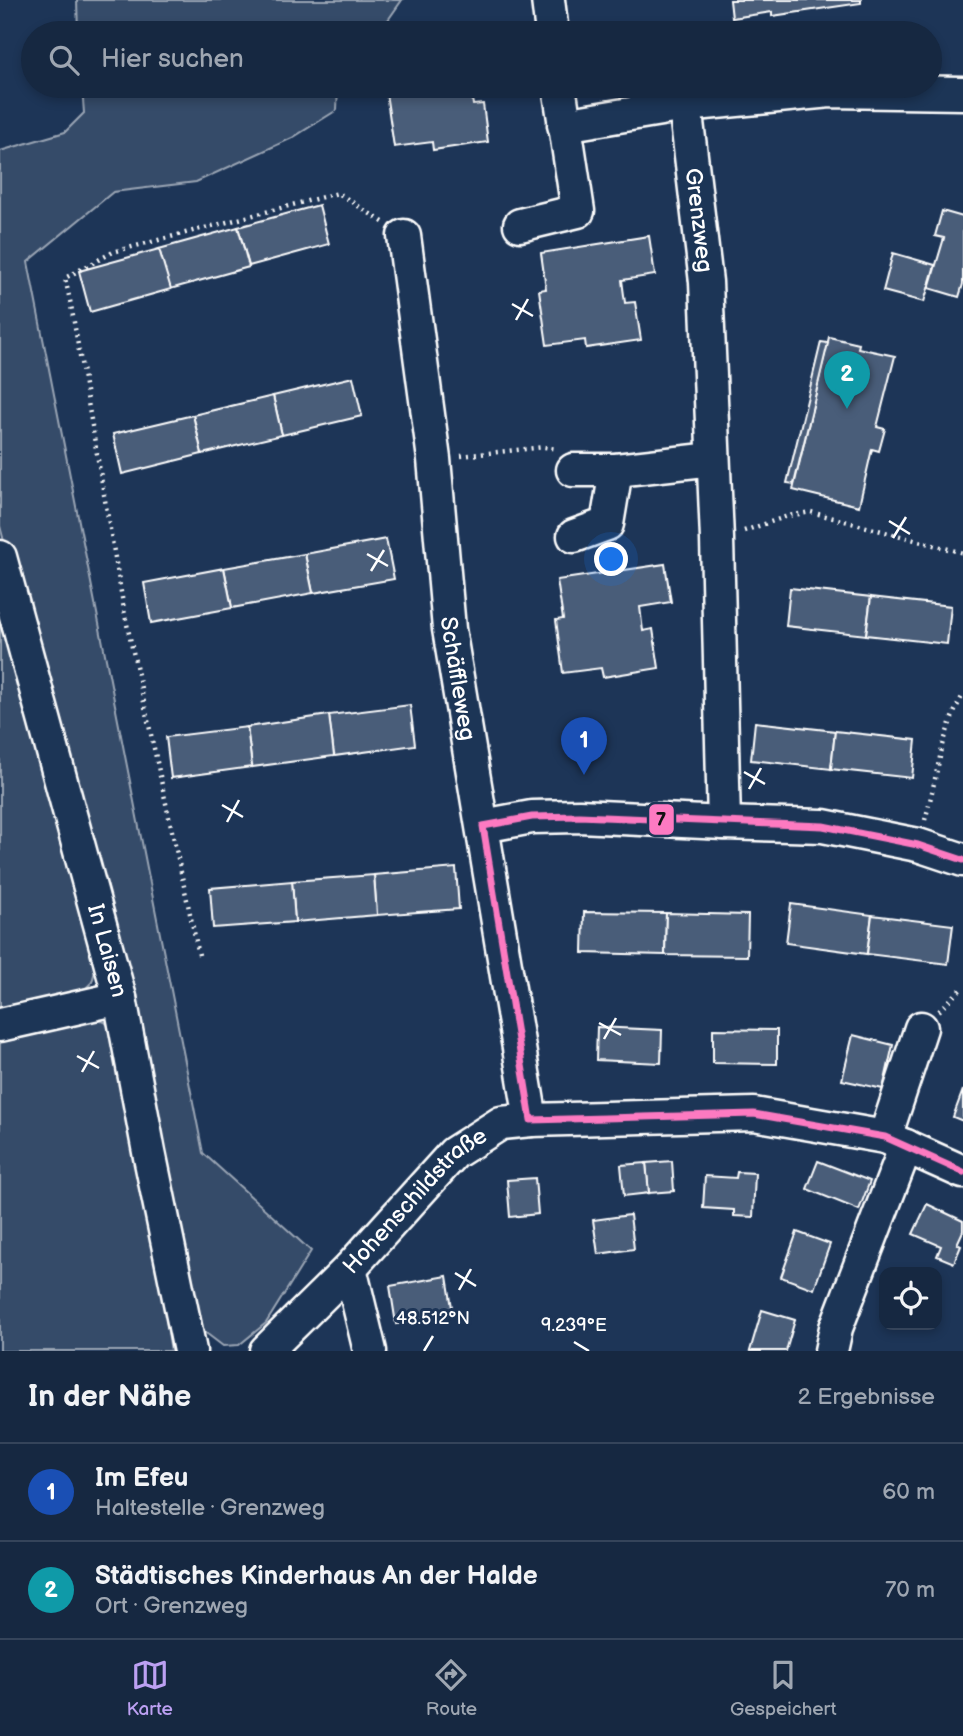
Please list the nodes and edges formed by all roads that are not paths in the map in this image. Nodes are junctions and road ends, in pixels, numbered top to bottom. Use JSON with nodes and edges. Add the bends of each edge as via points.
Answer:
{"nodes":[{"id":1,"x":548,"y":0,"type":"edge"},
{"id":2,"x":551,"y":21,"type":"edge"},
{"id":3,"x":942,"y":93,"type":"edge"},
{"id":4,"x":963,"y":93,"type":"edge"},
{"id":5,"x":561,"y":98,"type":"edge"},
{"id":6,"x":758,"y":98,"type":"edge"},
{"id":7,"x":685,"y":105,"type":"junction"},
{"id":8,"x":564,"y":125,"type":"junction"},
{"id":9,"x":520,"y":225,"type":"dead end"},
{"id":10,"x":404,"y":236,"type":"road end"},
{"id":11,"x":713,"y":459,"type":"junction"},
{"id":12,"x":565,"y":460,"type":"road end"},
{"id":13,"x":616,"y":470,"type":"junction"},
{"id":14,"x":574,"y":536,"type":"dead end"},
{"id":15,"x":0,"y":557,"type":"edge"},
{"id":16,"x":724,"y":823,"type":"junction"},
{"id":17,"x":483,"y":826,"type":"junction"},
{"id":18,"x":963,"y":860,"type":"edge"},
{"id":19,"x":120,"y":998,"type":"junction"},
{"id":20,"x":0,"y":1026,"type":"edge"},
{"id":21,"x":921,"y":1028,"type":"dead end"},
{"id":22,"x":531,"y":1120,"type":"junction"},
{"id":23,"x":895,"y":1142,"type":"junction"},
{"id":24,"x":963,"y":1172,"type":"edge"},
{"id":25,"x":350,"y":1268,"type":"junction"},
{"id":26,"x":190,"y":1351,"type":"edge"},
{"id":27,"x":266,"y":1351,"type":"edge"},
{"id":28,"x":369,"y":1351,"type":"edge"},
{"id":29,"x":831,"y":1351,"type":"edge"}],
"edges":[{"from":1,"to":2,"type":"street"},
{"from":3,"to":4,"type":"street"},
{"from":5,"to":8,"type":"street"},
{"from":6,"to":7,"type":"street"},
{"from":7,"to":8,"type":"street"},
{"from":7,"to":11,"type":"street","name":"Grenzweg","via":[[706,282]]},
{"from":8,"to":9,"type":"street","via":[[578,211]]},
{"from":10,"to":17,"type":"street","name":"Schäffleweg","via":[[434,459],[449,629]]},
{"from":11,"to":13,"type":"street"},
{"from":11,"to":16,"type":"street","name":"Grenzweg"},
{"from":12,"to":13,"type":"street"},
{"from":13,"to":14,"type":"street","via":[[607,524]]},
{"from":15,"to":19,"type":"street","name":"In Laisen"},
{"from":16,"to":17,"type":"street","via":[[579,816],[532,817]]},
{"from":16,"to":18,"type":"street","via":[[823,826],[918,845]]},
{"from":17,"to":22,"type":"street","name":"Schäffleweg"},
{"from":19,"to":20,"type":"street"},
{"from":19,"to":26,"type":"street","name":"In Laisen"},
{"from":21,"to":23,"type":"street"},
{"from":22,"to":23,"type":"street","name":"Hohenschildstraße","via":[[754,1114]]},
{"from":22,"to":25,"type":"street","name":"Hohenschildstraße","via":[[501,1123],[454,1153]]},
{"from":23,"to":24,"type":"street","name":"Hohenschildstraße"},
{"from":23,"to":29,"type":"street"},
{"from":25,"to":27,"type":"street","name":"Hohenschildstraße"},
{"from":25,"to":28,"type":"street"}]}
